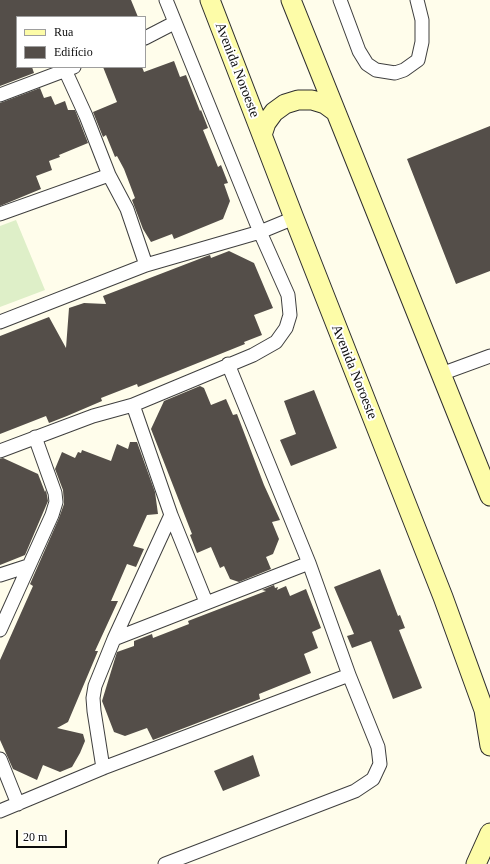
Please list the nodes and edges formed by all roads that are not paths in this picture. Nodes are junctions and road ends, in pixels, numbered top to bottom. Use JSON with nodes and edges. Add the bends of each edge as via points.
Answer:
{"nodes":[{"id":1,"x":166,"y":0,"type":"edge"},
{"id":2,"x":210,"y":0,"type":"edge"},
{"id":3,"x":291,"y":0,"type":"edge"},
{"id":4,"x":340,"y":0,"type":"edge"},
{"id":5,"x":417,"y":0,"type":"edge"},
{"id":6,"x":174,"y":23,"type":"junction"},
{"id":7,"x":146,"y":37,"type":"edge"},
{"id":8,"x":70,"y":69,"type":"edge"},
{"id":9,"x":0,"y":95,"type":"edge"},
{"id":10,"x":336,"y":112,"type":"junction"},
{"id":11,"x":262,"y":135,"type":"junction"},
{"id":12,"x":109,"y":175,"type":"junction"},
{"id":13,"x":0,"y":214,"type":"edge"},
{"id":14,"x":294,"y":218,"type":"junction"},
{"id":15,"x":260,"y":232,"type":"junction"},
{"id":16,"x":146,"y":265,"type":"junction"},
{"id":17,"x":0,"y":322,"type":"edge"},
{"id":18,"x":490,"y":356,"type":"edge"},
{"id":19,"x":228,"y":364,"type":"junction"},
{"id":20,"x":441,"y":374,"type":"junction"},
{"id":21,"x":132,"y":405,"type":"junction"},
{"id":22,"x":35,"y":437,"type":"junction"},
{"id":23,"x":0,"y":451,"type":"edge"},
{"id":24,"x":490,"y":496,"type":"edge"},
{"id":25,"x":170,"y":515,"type":"junction"},
{"id":26,"x":308,"y":563,"type":"junction"},
{"id":27,"x":28,"y":566,"type":"junction"},
{"id":28,"x":0,"y":575,"type":"edge"},
{"id":29,"x":206,"y":602,"type":"junction"},
{"id":30,"x":0,"y":630,"type":"edge"},
{"id":31,"x":114,"y":639,"type":"junction"},
{"id":32,"x":349,"y":675,"type":"junction"},
{"id":33,"x":490,"y":746,"type":"edge"},
{"id":34,"x":0,"y":759,"type":"edge"},
{"id":35,"x":103,"y":768,"type":"junction"},
{"id":36,"x":18,"y":804,"type":"junction"},
{"id":37,"x":0,"y":811,"type":"edge"},
{"id":38,"x":490,"y":833,"type":"edge"},
{"id":39,"x":164,"y":864,"type":"edge"},
{"id":40,"x":476,"y":864,"type":"edge"}],
"edges":[{"from":1,"to":6,"type":"street"},
{"from":2,"to":11,"type":"street","name":"Avenida Noroeste"},
{"from":3,"to":10,"type":"street"},
{"from":4,"to":5,"type":"street","via":[[359,51],[367,64],[376,70],[395,73],[418,60],[422,42],[422,20]]},
{"from":6,"to":7,"type":"street"},
{"from":6,"to":15,"type":"street"},
{"from":8,"to":9,"type":"street"},
{"from":8,"to":12,"type":"street"},
{"from":10,"to":11,"type":"street","via":[[325,104],[312,100],[298,100],[285,104],[266,122]]},
{"from":10,"to":20,"type":"street"},
{"from":11,"to":14,"type":"street","name":"Avenida Noroeste"},
{"from":12,"to":13,"type":"street"},
{"from":12,"to":16,"type":"street","via":[[127,209]]},
{"from":14,"to":15,"type":"street"},
{"from":14,"to":33,"type":"street","name":"Avenida Noroeste","via":[[449,610],[484,710]]},
{"from":15,"to":16,"type":"street"},
{"from":15,"to":19,"type":"street","via":[[288,295],[290,315],[286,328],[276,342],[253,355]]},
{"from":16,"to":17,"type":"street"},
{"from":18,"to":20,"type":"street"},
{"from":19,"to":21,"type":"street"},
{"from":19,"to":26,"type":"street"},
{"from":20,"to":24,"type":"street"},
{"from":21,"to":22,"type":"street"},
{"from":21,"to":25,"type":"street"},
{"from":22,"to":23,"type":"street"},
{"from":22,"to":27,"type":"street","via":[[56,502]]},
{"from":25,"to":29,"type":"street"},
{"from":25,"to":31,"type":"street"},
{"from":26,"to":29,"type":"street"},
{"from":26,"to":32,"type":"street"},
{"from":27,"to":28,"type":"street"},
{"from":27,"to":30,"type":"street"},
{"from":29,"to":31,"type":"street"},
{"from":31,"to":35,"type":"street","via":[[95,686],[93,698]]},
{"from":32,"to":35,"type":"street"},
{"from":32,"to":39,"type":"street","via":[[378,747],[380,764],[373,779],[355,791]]},
{"from":34,"to":36,"type":"street"},
{"from":35,"to":36,"type":"street"},
{"from":36,"to":37,"type":"street"},
{"from":38,"to":40,"type":"street"}]}
